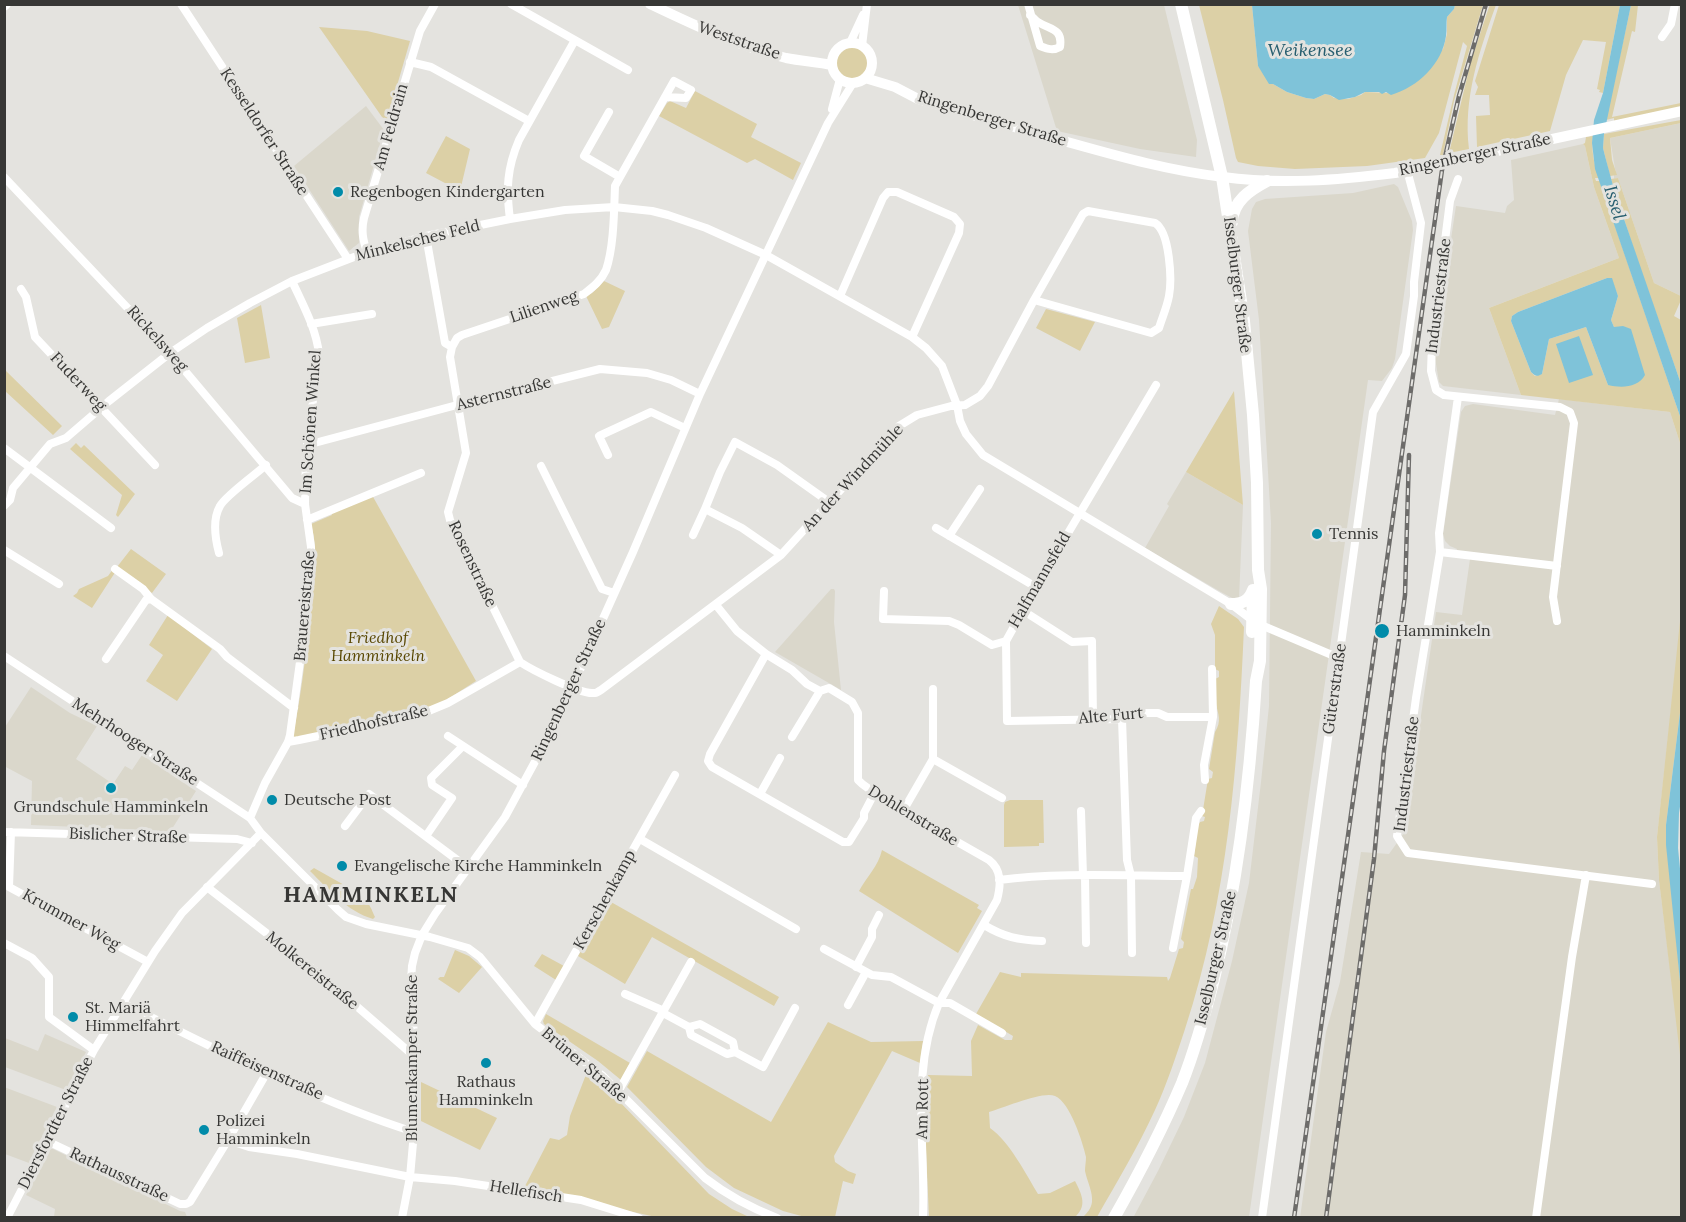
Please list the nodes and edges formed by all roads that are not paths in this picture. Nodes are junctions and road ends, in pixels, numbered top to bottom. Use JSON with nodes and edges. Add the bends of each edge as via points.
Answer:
{"nodes":[{"id":1,"x":181,"y":4,"type":"edge"},
{"id":2,"x":435,"y":4,"type":"edge"},
{"id":3,"x":511,"y":4,"type":"edge"},
{"id":4,"x":650,"y":4,"type":"edge"},
{"id":5,"x":1028,"y":4,"type":"edge"},
{"id":6,"x":1181,"y":4,"type":"edge"},
{"id":7,"x":1675,"y":4,"type":"edge"},
{"id":8,"x":866,"y":6,"type":"edge"},
{"id":9,"x":1030,"y":15,"type":"junction"},
{"id":10,"x":1662,"y":38,"type":"dead end"},
{"id":11,"x":575,"y":40,"type":"junction"},
{"id":12,"x":850,"y":44,"type":"junction"},
{"id":13,"x":862,"y":46,"type":"junction"},
{"id":14,"x":410,"y":62,"type":"junction"},
{"id":15,"x":832,"y":65,"type":"junction"},
{"id":16,"x":871,"y":67,"type":"junction"},
{"id":17,"x":628,"y":70,"type":"dead end"},
{"id":18,"x":865,"y":78,"type":"junction"},
{"id":19,"x":840,"y":79,"type":"junction"},
{"id":20,"x":853,"y":83,"type":"junction"},
{"id":21,"x":895,"y":87,"type":"junction"},
{"id":22,"x":665,"y":97,"type":"dead end"},
{"id":23,"x":1682,"y":111,"type":"edge"},
{"id":24,"x":609,"y":112,"type":"dead end"},
{"id":25,"x":529,"y":121,"type":"junction"},
{"id":26,"x":828,"y":123,"type":"junction"},
{"id":27,"x":1407,"y":170,"type":"junction"},
{"id":28,"x":4,"y":177,"type":"edge"},
{"id":29,"x":620,"y":177,"type":"junction"},
{"id":30,"x":1222,"y":177,"type":"junction"},
{"id":31,"x":1458,"y":179,"type":"dead end"},
{"id":32,"x":1267,"y":181,"type":"junction"},
{"id":33,"x":614,"y":207,"type":"junction"},
{"id":34,"x":510,"y":219,"type":"junction"},
{"id":35,"x":426,"y":236,"type":"junction"},
{"id":36,"x":1232,"y":238,"type":"junction"},
{"id":37,"x":367,"y":252,"type":"junction"},
{"id":38,"x":766,"y":255,"type":"junction"},
{"id":39,"x":348,"y":259,"type":"junction"},
{"id":40,"x":292,"y":281,"type":"junction"},
{"id":41,"x":21,"y":289,"type":"dead end"},
{"id":42,"x":840,"y":296,"type":"junction"},
{"id":43,"x":1034,"y":300,"type":"junction"},
{"id":44,"x":372,"y":314,"type":"dead end"},
{"id":45,"x":311,"y":324,"type":"junction"},
{"id":46,"x":912,"y":337,"type":"junction"},
{"id":47,"x":452,"y":347,"type":"junction"},
{"id":48,"x":170,"y":353,"type":"junction"},
{"id":49,"x":1156,"y":386,"type":"dead end"},
{"id":50,"x":700,"y":394,"type":"junction"},
{"id":51,"x":1458,"y":397,"type":"junction"},
{"id":52,"x":457,"y":405,"type":"junction"},
{"id":53,"x":957,"y":405,"type":"junction"},
{"id":54,"x":101,"y":407,"type":"junction"},
{"id":55,"x":685,"y":428,"type":"junction"},
{"id":56,"x":307,"y":446,"type":"junction"},
{"id":57,"x":4,"y":448,"type":"edge"},
{"id":58,"x":608,"y":455,"type":"dead end"},
{"id":59,"x":155,"y":465,"type":"dead end"},
{"id":60,"x":266,"y":465,"type":"junction"},
{"id":61,"x":541,"y":466,"type":"dead end"},
{"id":62,"x":29,"y":468,"type":"junction"},
{"id":63,"x":421,"y":473,"type":"dead end"},
{"id":64,"x":980,"y":489,"type":"dead end"},
{"id":65,"x":829,"y":502,"type":"junction"},
{"id":66,"x":305,"y":504,"type":"junction"},
{"id":67,"x":4,"y":506,"type":"edge"},
{"id":68,"x":705,"y":509,"type":"junction"},
{"id":69,"x":1080,"y":513,"type":"junction"},
{"id":70,"x":307,"y":520,"type":"junction"},
{"id":71,"x":111,"y":528,"type":"dead end"},
{"id":72,"x":936,"y":528,"type":"dead end"},
{"id":73,"x":693,"y":535,"type":"dead end"},
{"id":74,"x":949,"y":536,"type":"junction"},
{"id":75,"x":4,"y":550,"type":"edge"},
{"id":76,"x":1440,"y":552,"type":"junction"},
{"id":77,"x":219,"y":553,"type":"dead end"},
{"id":78,"x":782,"y":555,"type":"junction"},
{"id":79,"x":1557,"y":566,"type":"junction"},
{"id":80,"x":115,"y":569,"type":"dead end"},
{"id":81,"x":1258,"y":570,"type":"junction"},
{"id":82,"x":59,"y":584,"type":"dead end"},
{"id":83,"x":1036,"y":587,"type":"junction"},
{"id":84,"x":1254,"y":589,"type":"junction"},
{"id":85,"x":884,"y":591,"type":"dead end"},
{"id":86,"x":614,"y":594,"type":"junction"},
{"id":87,"x":151,"y":598,"type":"junction"},
{"id":88,"x":1231,"y":604,"type":"junction"},
{"id":89,"x":716,"y":605,"type":"junction"},
{"id":90,"x":1022,"y":610,"type":"junction"},
{"id":91,"x":1557,"y":621,"type":"dead end"},
{"id":92,"x":1256,"y":623,"type":"junction"},
{"id":93,"x":1006,"y":641,"type":"junction"},
{"id":94,"x":766,"y":654,"type":"junction"},
{"id":95,"x":4,"y":656,"type":"edge"},
{"id":96,"x":1339,"y":658,"type":"junction"},
{"id":97,"x":106,"y":659,"type":"dead end"},
{"id":98,"x":520,"y":662,"type":"junction"},
{"id":99,"x":1212,"y":669,"type":"dead end"},
{"id":100,"x":572,"y":687,"type":"junction"},
{"id":101,"x":933,"y":689,"type":"dead end"},
{"id":102,"x":820,"y":691,"type":"junction"},
{"id":103,"x":294,"y":708,"type":"junction"},
{"id":104,"x":1213,"y":717,"type":"junction"},
{"id":105,"x":1093,"y":719,"type":"junction"},
{"id":106,"x":1122,"y":719,"type":"junction"},
{"id":107,"x":1007,"y":721,"type":"joint"},
{"id":108,"x":448,"y":736,"type":"dead end"},
{"id":109,"x":792,"y":737,"type":"dead end"},
{"id":110,"x":288,"y":741,"type":"junction"},
{"id":111,"x":463,"y":746,"type":"junction"},
{"id":112,"x":780,"y":758,"type":"dead end"},
{"id":113,"x":933,"y":759,"type":"junction"},
{"id":114,"x":675,"y":775,"type":"dead end"},
{"id":115,"x":1204,"y":780,"type":"dead end"},
{"id":116,"x":523,"y":785,"type":"junction"},
{"id":117,"x":875,"y":792,"type":"junction"},
{"id":118,"x":760,"y":794,"type":"junction"},
{"id":119,"x":1002,"y":798,"type":"dead end"},
{"id":120,"x":903,"y":811,"type":"junction"},
{"id":121,"x":1081,"y":811,"type":"dead end"},
{"id":122,"x":1201,"y":812,"type":"dead end"},
{"id":123,"x":250,"y":818,"type":"junction"},
{"id":124,"x":345,"y":826,"type":"dead end"},
{"id":125,"x":8,"y":832,"type":"edge"},
{"id":126,"x":261,"y":833,"type":"junction"},
{"id":127,"x":426,"y":836,"type":"junction"},
{"id":128,"x":640,"y":839,"type":"junction"},
{"id":129,"x":252,"y":843,"type":"junction"},
{"id":130,"x":468,"y":868,"type":"junction"},
{"id":131,"x":1586,"y":875,"type":"junction"},
{"id":132,"x":1084,"y":876,"type":"junction"},
{"id":133,"x":1131,"y":876,"type":"junction"},
{"id":134,"x":1187,"y":876,"type":"junction"},
{"id":135,"x":999,"y":880,"type":"junction"},
{"id":136,"x":1652,"y":884,"type":"dead end"},
{"id":137,"x":207,"y":887,"type":"junction"},
{"id":138,"x":879,"y":915,"type":"dead end"},
{"id":139,"x":984,"y":925,"type":"junction"},
{"id":140,"x":796,"y":929,"type":"dead end"},
{"id":141,"x":422,"y":935,"type":"junction"},
{"id":142,"x":1042,"y":941,"type":"dead end"},
{"id":143,"x":4,"y":943,"type":"edge"},
{"id":144,"x":1086,"y":943,"type":"dead end"},
{"id":145,"x":1173,"y":948,"type":"dead end"},
{"id":146,"x":824,"y":949,"type":"dead end"},
{"id":147,"x":1132,"y":952,"type":"dead end"},
{"id":148,"x":148,"y":962,"type":"junction"},
{"id":149,"x":691,"y":962,"type":"dead end"},
{"id":150,"x":856,"y":967,"type":"junction"},
{"id":151,"x":866,"y":972,"type":"junction"},
{"id":152,"x":625,"y":994,"type":"dead end"},
{"id":153,"x":123,"y":1003,"type":"junction"},
{"id":154,"x":939,"y":1003,"type":"junction"},
{"id":155,"x":848,"y":1005,"type":"dead end"},
{"id":156,"x":795,"y":1008,"type":"dead end"},
{"id":157,"x":663,"y":1012,"type":"junction"},
{"id":158,"x":535,"y":1024,"type":"junction"},
{"id":159,"x":689,"y":1027,"type":"junction"},
{"id":160,"x":1002,"y":1033,"type":"dead end"},
{"id":161,"x":94,"y":1050,"type":"junction"},
{"id":162,"x":735,"y":1052,"type":"junction"},
{"id":163,"x":415,"y":1057,"type":"junction"},
{"id":164,"x":266,"y":1074,"type":"junction"},
{"id":165,"x":618,"y":1092,"type":"junction"},
{"id":166,"x":414,"y":1131,"type":"junction"},
{"id":167,"x":228,"y":1140,"type":"junction"},
{"id":168,"x":47,"y":1141,"type":"junction"},
{"id":169,"x":410,"y":1177,"type":"junction"},
{"id":170,"x":762,"y":1215,"type":"edge"},
{"id":171,"x":7,"y":1218,"type":"edge"},
{"id":172,"x":402,"y":1218,"type":"edge"},
{"id":173,"x":639,"y":1218,"type":"edge"},
{"id":174,"x":777,"y":1218,"type":"edge"},
{"id":175,"x":923,"y":1218,"type":"edge"},
{"id":176,"x":1114,"y":1218,"type":"edge"},
{"id":177,"x":1262,"y":1218,"type":"edge"},
{"id":178,"x":1536,"y":1218,"type":"edge"}],
"edges":[{"from":1,"to":39,"type":"street","name":"Kesseldorfer Straße"},
{"from":2,"to":14,"type":"street","name":"Am Feldrain","via":[[420,31]]},
{"from":3,"to":11,"type":"street"},
{"from":4,"to":15,"type":"main road","name":"Weststraße","via":[[753,49]]},
{"from":5,"to":9,"type":"street"},
{"from":6,"to":30,"type":"main road","name":"Isselburger Straße"},
{"from":7,"to":10,"type":"street","via":[[1671,24]]},
{"from":8,"to":12,"type":"street"},
{"from":8,"to":13,"type":"street"},
{"from":9,"to":9,"type":"street","via":[[1059,33],[1060,46],[1055,50],[1040,46]]},
{"from":11,"to":17,"type":"street"},
{"from":11,"to":25,"type":"street"},
{"from":12,"to":13,"type":"main road"},
{"from":12,"to":15,"type":"main road","via":[[835,53]]},
{"from":13,"to":16,"type":"main road","via":[[870,55]]},
{"from":14,"to":25,"type":"street","via":[[431,67]]},
{"from":14,"to":37,"type":"street","name":"Am Feldrain","via":[[364,218]]},
{"from":15,"to":19,"type":"main road"},
{"from":16,"to":18,"type":"main road"},
{"from":16,"to":21,"type":"main road","name":"Ringenberger Straße"},
{"from":18,"to":20,"type":"main road"},
{"from":18,"to":21,"type":"main road","name":"Ringenberger Straße"},
{"from":19,"to":20,"type":"main road"},
{"from":19,"to":26,"type":"street","name":"Ringenberger Straße"},
{"from":20,"to":26,"type":"street","name":"Ringenberger Straße"},
{"from":21,"to":30,"type":"main road","name":"Ringenberger Straße","via":[[947,108],[1111,154]]},
{"from":22,"to":29,"type":"street","name":"Lilienweg"},
{"from":23,"to":27,"type":"main road","name":"Ringenberger Straße"},
{"from":24,"to":29,"type":"street","via":[[584,156]]},
{"from":25,"to":34,"type":"street","via":[[513,153],[508,176]]},
{"from":26,"to":38,"type":"street","name":"Ringenberger Straße"},
{"from":27,"to":32,"type":"main road","name":"Ringenberger Straße","via":[[1356,178]]},
{"from":27,"to":96,"type":"street","name":"Güterstraße","via":[[1420,223],[1406,354],[1373,412]]},
{"from":28,"to":48,"type":"street","name":"Rickelsweg"},
{"from":29,"to":33,"type":"street","name":"Lilienweg","via":[[615,186]]},
{"from":30,"to":32,"type":"main road","name":"Ringenberger Straße"},
{"from":30,"to":36,"type":"main road","name":"Isselburger Straße"},
{"from":31,"to":51,"type":"street","name":"Industriestraße","via":[[1450,201],[1431,371],[1436,390]]},
{"from":32,"to":36,"type":"main road","via":[[1237,204]]},
{"from":33,"to":34,"type":"street","name":"Minkelsches Feld"},
{"from":33,"to":38,"type":"street","name":"Minkelsches Feld","via":[[668,215],[716,231]]},
{"from":33,"to":47,"type":"street","name":"Lilienweg","via":[[610,251],[597,284],[584,294],[462,335]]},
{"from":34,"to":35,"type":"street","name":"Minkelsches Feld"},
{"from":35,"to":37,"type":"street","name":"Minkelsches Feld"},
{"from":35,"to":47,"type":"street","via":[[445,343]]},
{"from":36,"to":81,"type":"main road","name":"Isselburger Straße","via":[[1253,415]]},
{"from":37,"to":39,"type":"street","name":"Minkelsches Feld"},
{"from":38,"to":42,"type":"street","name":"Minkelsches Feld"},
{"from":38,"to":50,"type":"street","name":"Ringenberger Straße"},
{"from":39,"to":40,"type":"street","name":"Minkelsches Feld"},
{"from":40,"to":45,"type":"street","name":"Im Schönen Winkel"},
{"from":40,"to":48,"type":"street","name":"Minkelsches Feld"},
{"from":41,"to":54,"type":"street","name":"Fuderweg","via":[[36,337]]},
{"from":42,"to":46,"type":"street","name":"Minkelsches Feld"},
{"from":42,"to":46,"type":"street","via":[[888,192],[897,192],[954,217],[960,224],[959,233]]},
{"from":43,"to":43,"type":"street","name":"An der Windmühle","via":[[1088,211],[1159,226],[1171,265],[1169,296],[1159,328],[1150,333]]},
{"from":43,"to":53,"type":"street","name":"An der Windmühle","via":[[988,386],[973,401]]},
{"from":44,"to":45,"type":"street"},
{"from":45,"to":56,"type":"street","name":"Im Schönen Winkel","via":[[319,354]]},
{"from":46,"to":53,"type":"street","name":"Minkelsches Feld","via":[[942,366]]},
{"from":47,"to":52,"type":"street","name":"Rosenstraße","via":[[450,364]]},
{"from":48,"to":54,"type":"street","name":"Minkelsches Feld"},
{"from":48,"to":60,"type":"street","name":"Rickelsweg"},
{"from":49,"to":69,"type":"street","name":"Halfmannsfeld"},
{"from":50,"to":52,"type":"street","name":"Asternstraße","via":[[647,373],[600,369]]},
{"from":50,"to":55,"type":"street","name":"Ringenberger Straße"},
{"from":51,"to":76,"type":"street","name":"Industriestraße","via":[[1439,533]]},
{"from":51,"to":79,"type":"street","name":"Industriestraße","via":[[1560,407],[1570,412],[1574,423]]},
{"from":52,"to":56,"type":"street","name":"Asternstraße"},
{"from":52,"to":98,"type":"street","name":"Rosenstraße","via":[[466,453],[448,512]]},
{"from":53,"to":65,"type":"street","name":"An der Windmühle","via":[[917,415],[899,426]]},
{"from":53,"to":69,"type":"street","via":[[966,434],[983,455]]},
{"from":54,"to":59,"type":"street","name":"Fuderweg"},
{"from":54,"to":62,"type":"street","name":"Minkelsches Feld","via":[[66,438],[50,444]]},
{"from":55,"to":58,"type":"street","via":[[651,412],[599,436]]},
{"from":55,"to":86,"type":"street","name":"Ringenberger Straße"},
{"from":56,"to":66,"type":"street","name":"Im Schönen Winkel"},
{"from":57,"to":62,"type":"street"},
{"from":60,"to":66,"type":"street","name":"Rickelsweg","via":[[292,498]]},
{"from":60,"to":77,"type":"street","via":[[221,504],[216,514],[215,538]]},
{"from":61,"to":86,"type":"street","via":[[602,589]]},
{"from":62,"to":67,"type":"street","name":"Minkelsches Feld"},
{"from":62,"to":71,"type":"street"},
{"from":63,"to":70,"type":"street"},
{"from":64,"to":74,"type":"street"},
{"from":65,"to":68,"type":"street","via":[[777,465],[735,442]]},
{"from":65,"to":78,"type":"street","name":"An der Windmühle"},
{"from":66,"to":70,"type":"street","name":"Im Schönen Winkel"},
{"from":68,"to":73,"type":"street"},
{"from":68,"to":78,"type":"street"},
{"from":69,"to":83,"type":"street","name":"Halfmannsfeld"},
{"from":69,"to":88,"type":"street"},
{"from":70,"to":103,"type":"street","name":"Brauereistraße","via":[[311,563]]},
{"from":72,"to":74,"type":"street"},
{"from":74,"to":83,"type":"street"},
{"from":75,"to":82,"type":"street"},
{"from":76,"to":79,"type":"street"},
{"from":76,"to":131,"type":"street","name":"Industriestraße","via":[[1397,836],[1408,853]]},
{"from":78,"to":89,"type":"street","name":"An der Windmühle"},
{"from":79,"to":91,"type":"street","name":"Industriestraße","via":[[1553,597]]},
{"from":80,"to":87,"type":"street"},
{"from":81,"to":84,"type":"main road","name":"Isselburger Straße"},
{"from":81,"to":92,"type":"main road","name":"Isselburger Straße","via":[[1261,589]]},
{"from":83,"to":90,"type":"street","name":"Halfmannsfeld"},
{"from":84,"to":88,"type":"main road","via":[[1249,599]]},
{"from":84,"to":92,"type":"main road","name":"Isselburger Straße"},
{"from":85,"to":93,"type":"street","via":[[883,620],[949,621],[992,645]]},
{"from":86,"to":100,"type":"street","name":"Ringenberger Straße"},
{"from":87,"to":97,"type":"street"},
{"from":87,"to":103,"type":"street"},
{"from":88,"to":92,"type":"street"},
{"from":89,"to":94,"type":"street","name":"Dohlenstraße","via":[[736,631]]},
{"from":89,"to":100,"type":"street","name":"An der Windmühle","via":[[596,693]]},
{"from":90,"to":93,"type":"street","name":"Halfmannsfeld"},
{"from":90,"to":105,"type":"street","via":[[1072,642],[1092,641]]},
{"from":92,"to":96,"type":"street"},
{"from":92,"to":176,"type":"main road","name":"Isselburger Straße","via":[[1260,661],[1242,831],[1226,931],[1206,1012],[1182,1082],[1149,1155]]},
{"from":93,"to":107,"type":"street","name":"Halfmannsfeld"},
{"from":94,"to":102,"type":"street","name":"Dohlenstraße"},
{"from":94,"to":118,"type":"street","via":[[708,761]]},
{"from":95,"to":123,"type":"street","name":"Mehrhooger Straße"},
{"from":96,"to":177,"type":"street","name":"Güterstraße"},
{"from":98,"to":100,"type":"street"},
{"from":98,"to":110,"type":"street","name":"Friedhofstraße","via":[[419,715]]},
{"from":99,"to":104,"type":"street"},
{"from":100,"to":116,"type":"street","name":"Ringenberger Straße"},
{"from":101,"to":113,"type":"street"},
{"from":102,"to":109,"type":"street"},
{"from":102,"to":117,"type":"street","name":"Dohlenstraße","via":[[829,688],[843,696],[858,713],[858,780]]},
{"from":103,"to":110,"type":"street","name":"Brauereistraße"},
{"from":104,"to":106,"type":"street","name":"Alte Furt","via":[[1131,713]]},
{"from":104,"to":115,"type":"street"},
{"from":105,"to":106,"type":"street","name":"Alte Furt"},
{"from":105,"to":107,"type":"street","name":"Alte Furt"},
{"from":106,"to":133,"type":"street","via":[[1127,860]]},
{"from":108,"to":111,"type":"street"},
{"from":110,"to":123,"type":"street","name":"Brauereistraße"},
{"from":111,"to":116,"type":"street"},
{"from":111,"to":127,"type":"street","via":[[431,778],[432,785],[452,798]]},
{"from":112,"to":118,"type":"street"},
{"from":113,"to":119,"type":"street"},
{"from":113,"to":120,"type":"street"},
{"from":114,"to":128,"type":"street","name":"Kerschenkamp"},
{"from":116,"to":130,"type":"street","name":"Ringenberger Straße"},
{"from":117,"to":118,"type":"street","via":[[849,842]]},
{"from":117,"to":120,"type":"street","name":"Dohlenstraße"},
{"from":120,"to":135,"type":"street","name":"Dohlenstraße","via":[[989,860],[995,865]]},
{"from":121,"to":132,"type":"street"},
{"from":122,"to":134,"type":"street","via":[[1196,818]]},
{"from":123,"to":126,"type":"street","name":"Mehrhooger Straße"},
{"from":124,"to":127,"type":"street","via":[[369,794]]},
{"from":125,"to":129,"type":"street","name":"Bislicher Straße","via":[[237,839]]},
{"from":125,"to":148,"type":"street","name":"Krummer Weg","via":[[9,887]]},
{"from":126,"to":129,"type":"street","name":"Diersfordter Straße"},
{"from":126,"to":141,"type":"street","name":"Brüner Straße","via":[[346,917]]},
{"from":127,"to":130,"type":"street"},
{"from":128,"to":140,"type":"street"},
{"from":128,"to":158,"type":"street","name":"Kerschenkamp"},
{"from":129,"to":137,"type":"street","name":"Diersfordter Straße"},
{"from":130,"to":141,"type":"street","name":"Ringenberger Straße"},
{"from":131,"to":136,"type":"street","name":"Industriestraße"},
{"from":131,"to":178,"type":"street"},
{"from":132,"to":133,"type":"street"},
{"from":132,"to":135,"type":"street"},
{"from":132,"to":144,"type":"street"},
{"from":133,"to":134,"type":"street"},
{"from":133,"to":147,"type":"street"},
{"from":134,"to":145,"type":"street"},
{"from":135,"to":139,"type":"street","name":"Am Rott","via":[[997,900]]},
{"from":137,"to":148,"type":"street","name":"Diersfordter Straße","via":[[182,913]]},
{"from":137,"to":163,"type":"street","name":"Molkereistraße"},
{"from":138,"to":150,"type":"street"},
{"from":139,"to":142,"type":"street","via":[[1000,935]]},
{"from":139,"to":154,"type":"street","name":"Am Rott"},
{"from":141,"to":158,"type":"street","name":"Brüner Straße","via":[[456,943],[480,957]]},
{"from":141,"to":163,"type":"street","name":"Blumenkamper Straße","via":[[411,974]]},
{"from":143,"to":161,"type":"street","via":[[32,958],[49,977],[48,1017]]},
{"from":146,"to":150,"type":"street"},
{"from":148,"to":153,"type":"street","name":"Diersfordter Straße"},
{"from":149,"to":157,"type":"street"},
{"from":150,"to":151,"type":"street"},
{"from":151,"to":154,"type":"street","via":[[891,977]]},
{"from":151,"to":155,"type":"street"},
{"from":152,"to":157,"type":"street"},
{"from":153,"to":161,"type":"street","name":"Diersfordter Straße"},
{"from":153,"to":164,"type":"street","name":"Raiffeisenstraße"},
{"from":154,"to":160,"type":"street","via":[[950,1003]]},
{"from":154,"to":175,"type":"street","name":"Am Rott","via":[[932,1018],[920,1093]]},
{"from":156,"to":162,"type":"street","via":[[763,1067]]},
{"from":157,"to":159,"type":"street"},
{"from":157,"to":165,"type":"street"},
{"from":158,"to":165,"type":"street","name":"Brüner Straße"},
{"from":159,"to":162,"type":"street","via":[[691,1035],[727,1054]]},
{"from":159,"to":162,"type":"street","via":[[700,1024],[708,1028],[733,1042]]},
{"from":161,"to":168,"type":"street","name":"Diersfordter Straße"},
{"from":163,"to":166,"type":"street","name":"Blumenkamper Straße"},
{"from":164,"to":166,"type":"street","name":"Raiffeisenstraße"},
{"from":164,"to":167,"type":"street","name":"Rathausstraße"},
{"from":165,"to":170,"type":"street","name":"Brüner Straße","via":[[705,1178]]},
{"from":166,"to":169,"type":"street","name":"Blumenkamper Straße"},
{"from":167,"to":168,"type":"street","name":"Rathausstraße","via":[[186,1204]]},
{"from":167,"to":169,"type":"street","via":[[249,1148]]},
{"from":168,"to":171,"type":"street","name":"Diersfordter Straße"},
{"from":169,"to":172,"type":"street","name":"Blumenkamper Straße"},
{"from":169,"to":173,"type":"street","name":"Hellefisch","via":[[581,1200]]},
{"from":170,"to":174,"type":"street","name":"Brüner Straße"}]}
